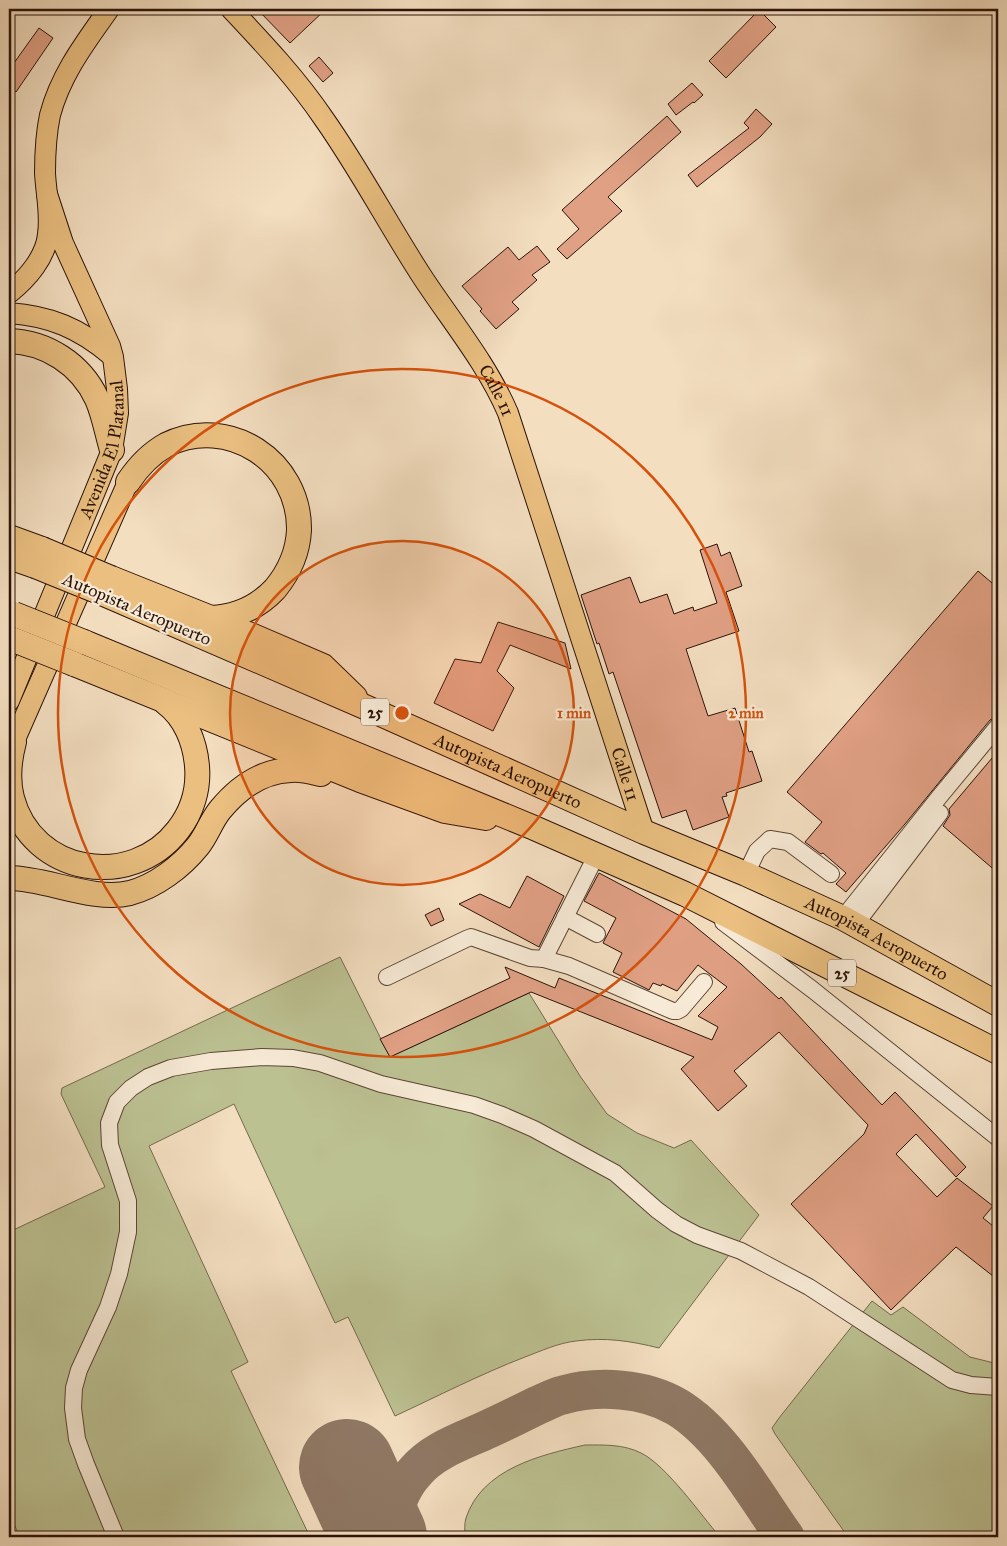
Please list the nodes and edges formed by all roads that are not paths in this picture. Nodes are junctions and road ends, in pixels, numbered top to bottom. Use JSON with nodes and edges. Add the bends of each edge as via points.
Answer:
{"nodes":[{"id":1,"x":109,"y":9,"type":"edge"},
{"id":2,"x":231,"y":9,"type":"edge"},
{"id":3,"x":47,"y":194,"type":"junction"},
{"id":4,"x":9,"y":293,"type":"edge"},
{"id":5,"x":9,"y":313,"type":"edge"},
{"id":6,"x":9,"y":340,"type":"edge"},
{"id":7,"x":113,"y":357,"type":"junction"},
{"id":8,"x":112,"y":450,"type":"junction"},
{"id":9,"x":128,"y":482,"type":"joint"},
{"id":10,"x":9,"y":537,"type":"edge"},
{"id":11,"x":9,"y":557,"type":"edge"},
{"id":12,"x":39,"y":558,"type":"junction"},
{"id":13,"x":108,"y":586,"type":"junction"},
{"id":14,"x":11,"y":614,"type":"edge"},
{"id":15,"x":211,"y":618,"type":"junction"},
{"id":16,"x":9,"y":638,"type":"edge"},
{"id":17,"x":155,"y":697,"type":"junction"},
{"id":18,"x":9,"y":701,"type":"edge"},
{"id":19,"x":365,"y":707,"type":"junction"},
{"id":20,"x":998,"y":726,"type":"edge"},
{"id":21,"x":998,"y":741,"type":"edge"},
{"id":22,"x":11,"y":747,"type":"edge"},
{"id":23,"x":360,"y":780,"type":"junction"},
{"id":24,"x":532,"y":827,"type":"junction"},
{"id":25,"x":644,"y":832,"type":"junction"},
{"id":26,"x":596,"y":856,"type":"junction"},
{"id":27,"x":746,"y":874,"type":"junction"},
{"id":28,"x":831,"y":874,"type":"dead end"},
{"id":29,"x":9,"y":878,"type":"edge"},
{"id":30,"x":685,"y":894,"type":"junction"},
{"id":31,"x":566,"y":917,"type":"junction"},
{"id":32,"x":849,"y":922,"type":"junction"},
{"id":33,"x":597,"y":934,"type":"dead end"},
{"id":34,"x":544,"y":959,"type":"junction"},
{"id":35,"x":388,"y":977,"type":"dead end"},
{"id":36,"x":704,"y":982,"type":"dead end"},
{"id":37,"x":998,"y":1004,"type":"edge"},
{"id":38,"x":998,"y":1052,"type":"edge"},
{"id":39,"x":998,"y":1138,"type":"edge"},
{"id":40,"x":998,"y":1387,"type":"edge"},
{"id":41,"x":116,"y":1537,"type":"edge"}],
"edges":[{"from":1,"to":3,"type":"main road","name":"Avenida El Platanal","via":[[77,53],[56,95],[47,134]]},
{"from":2,"to":25,"type":"main road","name":"Calle 11","via":[[276,56],[324,119],[422,278],[501,396]]},
{"from":3,"to":4,"type":"main road","name":"Avenida El Platanal","via":[[48,235],[41,257]]},
{"from":3,"to":7,"type":"main road","name":"Avenida El Platanal","via":[[63,243]]},
{"from":5,"to":7,"type":"main road","via":[[27,314],[59,323],[88,337]]},
{"from":6,"to":8,"type":"highway","via":[[46,348],[81,374],[97,399]]},
{"from":7,"to":8,"type":"main road","name":"Avenida El Platanal","via":[[118,413]]},
{"from":8,"to":18,"type":"main road","name":"Avenida El Platanal"},
{"from":9,"to":15,"type":"highway","via":[[144,461],[165,446],[203,435],[242,442],[264,455],[282,474],[294,497],[299,523],[296,549],[286,573],[270,594],[249,609],[224,618]]},
{"from":9,"to":22,"type":"main road","name":"Avenida El Platanal"},
{"from":10,"to":12,"type":"highway"},
{"from":11,"to":12,"type":"highway","name":"Autopista Aeropuerto","number":"25"},
{"from":12,"to":13,"type":"highway","name":"Autopista Aeropuerto","number":"25","bridge":true},
{"from":13,"to":15,"type":"highway"},
{"from":13,"to":19,"type":"highway","name":"Autopista Aeropuerto","number":"25"},
{"from":14,"to":24,"type":"highway","number":"25","bridge":true},
{"from":15,"to":19,"type":"highway","via":[[323,666]]},
{"from":16,"to":17,"type":"highway","bridge":true},
{"from":17,"to":22,"type":"highway","via":[[168,704],[192,739],[197,782],[190,810],[174,835],[152,854],[125,865],[97,867],[76,863],[56,855],[33,837],[12,799]]},
{"from":17,"to":23,"type":"highway"},
{"from":19,"to":25,"type":"highway","name":"Autopista Aeropuerto","number":"25"},
{"from":20,"to":32,"type":"street","via":[[940,796]]},
{"from":21,"to":32,"type":"street"},
{"from":23,"to":24,"type":"highway","via":[[445,811]]},
{"from":23,"to":29,"type":"highway","via":[[292,770],[262,776],[244,787],[220,810],[198,846],[176,867],[155,883],[129,893],[100,894]]},
{"from":24,"to":26,"type":"highway","number":"25"},
{"from":25,"to":27,"type":"highway","name":"Autopista Aeropuerto","number":"25"},
{"from":26,"to":30,"type":"highway","number":"25"},
{"from":26,"to":31,"type":"street"},
{"from":27,"to":28,"type":"street","via":[[757,851],[770,839],[788,842]]},
{"from":27,"to":32,"type":"highway","name":"Autopista Aeropuerto","number":"25"},
{"from":30,"to":38,"type":"highway","number":"25"},
{"from":30,"to":39,"type":"street","via":[[813,990]]},
{"from":31,"to":33,"type":"street"},
{"from":31,"to":34,"type":"street"},
{"from":32,"to":37,"type":"highway","name":"Autopista Aeropuerto","number":"25"},
{"from":34,"to":35,"type":"street","via":[[530,958],[466,938]]},
{"from":34,"to":36,"type":"street","via":[[569,966],[673,1011],[681,1009]]},
{"from":40,"to":41,"type":"street","via":[[952,1380],[809,1287],[741,1251],[676,1224],[615,1173],[502,1115],[474,1105],[381,1084],[320,1063],[262,1057],[211,1061],[171,1068],[148,1077],[117,1102],[109,1123],[110,1145],[128,1201],[128,1232],[108,1307],[79,1370],[74,1388],[74,1408],[77,1439]]}]}
